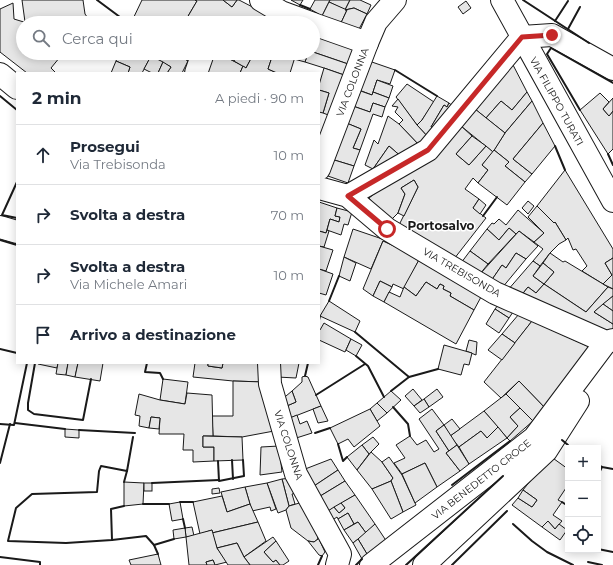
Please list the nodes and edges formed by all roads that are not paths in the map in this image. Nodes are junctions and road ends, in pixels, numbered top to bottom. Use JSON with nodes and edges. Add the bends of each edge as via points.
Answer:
{"nodes":[{"id":1,"x":260,"y":0,"type":"edge"},
{"id":2,"x":394,"y":0,"type":"edge"},
{"id":3,"x":502,"y":0,"type":"edge"},
{"id":4,"x":277,"y":16,"type":"edge"},
{"id":5,"x":320,"y":26,"type":"edge"},
{"id":6,"x":522,"y":37,"type":"junction"},
{"id":7,"x":367,"y":43,"type":"junction"},
{"id":8,"x":201,"y":60,"type":"edge"},
{"id":9,"x":613,"y":69,"type":"edge"},
{"id":10,"x":196,"y":72,"type":"edge"},
{"id":11,"x":0,"y":74,"type":"edge"},
{"id":12,"x":16,"y":87,"type":"edge"},
{"id":13,"x":326,"y":126,"type":"edge"},
{"id":14,"x":320,"y":163,"type":"edge"},
{"id":15,"x":320,"y":188,"type":"edge"},
{"id":16,"x":348,"y":196,"type":"junction"},
{"id":17,"x":613,"y":201,"type":"edge"},
{"id":18,"x":0,"y":226,"type":"edge"},
{"id":19,"x":16,"y":232,"type":"edge"},
{"id":20,"x":611,"y":343,"type":"edge"},
{"id":21,"x":269,"y":364,"type":"edge"},
{"id":22,"x":338,"y":565,"type":"edge"},
{"id":23,"x":372,"y":565,"type":"edge"},
{"id":24,"x":424,"y":565,"type":"edge"}],
"edges":[{"from":1,"to":4,"type":"street"},
{"from":2,"to":7,"type":"street","name":"VIA COLONNA","via":[[376,22]]},
{"from":3,"to":6,"type":"street","name":"VIA FILIPPO TURATI"},
{"from":5,"to":7,"type":"street"},
{"from":6,"to":9,"type":"street","via":[[552,35]]},
{"from":6,"to":16,"type":"street","via":[[428,150]]},
{"from":6,"to":17,"type":"street","name":"VIA FILIPPO TURATI"},
{"from":7,"to":13,"type":"street","name":"VIA COLONNA"},
{"from":8,"to":10,"type":"street"},
{"from":11,"to":12,"type":"street"},
{"from":13,"to":14,"type":"street","name":"VIA COLONNA"},
{"from":15,"to":16,"type":"street","name":"VIA TREBISONDA"},
{"from":16,"to":20,"type":"street","name":"VIA TREBISONDA","via":[[387,229],[496,293]]},
{"from":18,"to":19,"type":"street"},
{"from":20,"to":23,"type":"street","name":"VIA BENEDETTO CROCE","via":[[534,438]]},
{"from":20,"to":24,"type":"street","via":[[546,451]]},
{"from":21,"to":22,"type":"street","name":"VIA COLONNA","via":[[270,384],[296,474],[340,554]]}]}
